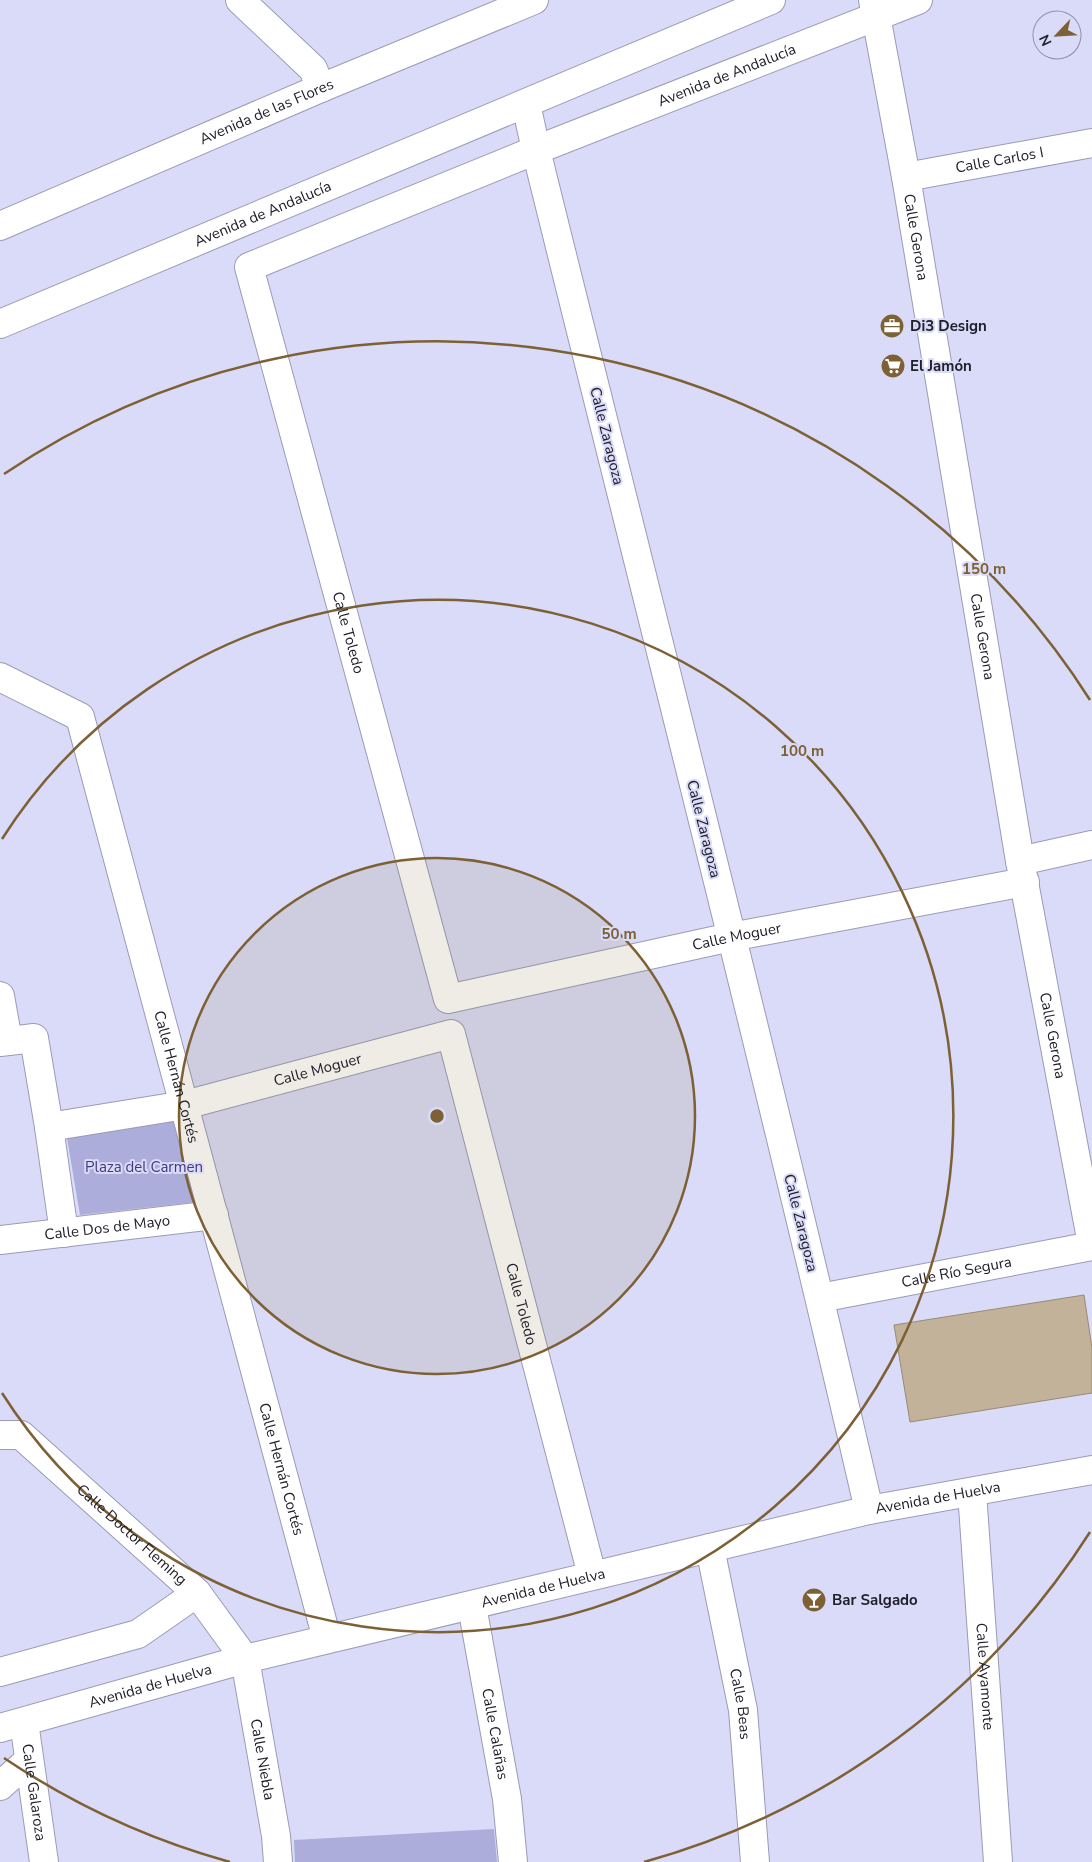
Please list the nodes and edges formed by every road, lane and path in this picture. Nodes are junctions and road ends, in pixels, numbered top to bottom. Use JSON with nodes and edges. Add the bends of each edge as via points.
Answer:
{"nodes":[{"id":1,"x":240,"y":0,"type":"edge"},
{"id":2,"x":534,"y":0,"type":"edge"},
{"id":3,"x":771,"y":0,"type":"edge"},
{"id":4,"x":918,"y":0,"type":"edge"},
{"id":5,"x":874,"y":9,"type":"edge"},
{"id":6,"x":321,"y":88,"type":"junction"},
{"id":7,"x":526,"y":104,"type":"junction"},
{"id":8,"x":1092,"y":143,"type":"edge"},
{"id":9,"x":536,"y":150,"type":"junction"},
{"id":10,"x":906,"y":177,"type":"junction"},
{"id":11,"x":0,"y":226,"type":"edge"},
{"id":12,"x":249,"y":267,"type":"joint"},
{"id":13,"x":0,"y":324,"type":"edge"},
{"id":14,"x":0,"y":678,"type":"edge"},
{"id":15,"x":1092,"y":846,"type":"edge"},
{"id":16,"x":1023,"y":872,"type":"junction"},
{"id":17,"x":731,"y":937,"type":"junction"},
{"id":18,"x":0,"y":996,"type":"edge"},
{"id":19,"x":448,"y":998,"type":"joint"},
{"id":20,"x":451,"y":1034,"type":"joint"},
{"id":21,"x":14,"y":1040,"type":"edge"},
{"id":22,"x":185,"y":1105,"type":"junction"},
{"id":23,"x":49,"y":1127,"type":"junction"},
{"id":24,"x":214,"y":1215,"type":"junction"},
{"id":25,"x":64,"y":1233,"type":"junction"},
{"id":26,"x":0,"y":1240,"type":"edge"},
{"id":27,"x":1092,"y":1245,"type":"edge"},
{"id":28,"x":820,"y":1298,"type":"junction"},
{"id":29,"x":0,"y":1435,"type":"edge"},
{"id":30,"x":1092,"y":1470,"type":"edge"},
{"id":31,"x":972,"y":1492,"type":"junction"},
{"id":32,"x":869,"y":1510,"type":"junction"},
{"id":33,"x":710,"y":1548,"type":"junction"},
{"id":34,"x":592,"y":1576,"type":"junction"},
{"id":35,"x":197,"y":1593,"type":"junction"},
{"id":36,"x":472,"y":1606,"type":"junction"},
{"id":37,"x":327,"y":1639,"type":"junction"},
{"id":38,"x":245,"y":1659,"type":"junction"},
{"id":39,"x":0,"y":1672,"type":"edge"},
{"id":40,"x":12,"y":1725,"type":"edge"},
{"id":41,"x":29,"y":1760,"type":"junction"},
{"id":42,"x":0,"y":1786,"type":"edge"},
{"id":43,"x":44,"y":1862,"type":"edge"},
{"id":44,"x":278,"y":1862,"type":"edge"},
{"id":45,"x":513,"y":1862,"type":"edge"},
{"id":46,"x":755,"y":1862,"type":"edge"},
{"id":47,"x":998,"y":1862,"type":"edge"}],
"edges":[{"from":1,"to":6,"type":"main road","via":[[313,69]]},
{"from":2,"to":6,"type":"main road","name":"Avenida de las Flores"},
{"from":3,"to":7,"type":"main road","name":"Avenida de Andalucía"},
{"from":4,"to":5,"type":"main road","name":"Avenida de Andalucía"},
{"from":5,"to":9,"type":"main road","name":"Avenida de Andalucía"},
{"from":5,"to":10,"type":"main road","name":"Calle Gerona"},
{"from":6,"to":11,"type":"main road","name":"Avenida de las Flores"},
{"from":7,"to":9,"type":"main road"},
{"from":7,"to":13,"type":"main road","name":"Avenida de Andalucía"},
{"from":8,"to":10,"type":"main road","name":"Calle Carlos I"},
{"from":9,"to":12,"type":"main road","name":"Avenida de Andalucía"},
{"from":9,"to":17,"type":"main road","name":"Calle Zaragoza"},
{"from":10,"to":16,"type":"main road","name":"Calle Gerona"},
{"from":12,"to":19,"type":"main road","name":"Calle Toledo"},
{"from":14,"to":22,"type":"main road","name":"Calle Hernán Cortés","via":[[80,717]]},
{"from":15,"to":16,"type":"main road","name":"Calle Moguer"},
{"from":16,"to":17,"type":"main road","name":"Calle Moguer"},
{"from":16,"to":27,"type":"main road","name":"Calle Gerona"},
{"from":17,"to":19,"type":"main road","name":"Calle Moguer"},
{"from":17,"to":28,"type":"main road","name":"Calle Zaragoza"},
{"from":18,"to":21,"type":"main road"},
{"from":20,"to":22,"type":"main road","name":"Calle Moguer"},
{"from":20,"to":34,"type":"main road","name":"Calle Toledo"},
{"from":21,"to":23,"type":"main road"},
{"from":22,"to":23,"type":"main road"},
{"from":22,"to":24,"type":"main road","name":"Calle Hernán Cortés"},
{"from":23,"to":25,"type":"main road"},
{"from":24,"to":25,"type":"main road","name":"Calle Dos de Mayo"},
{"from":24,"to":37,"type":"main road","name":"Calle Hernán Cortés"},
{"from":25,"to":26,"type":"main road","name":"Calle Dos de Mayo"},
{"from":27,"to":28,"type":"main road","name":"Calle Río Segura"},
{"from":28,"to":32,"type":"main road","name":"Calle Zaragoza"},
{"from":29,"to":35,"type":"main road","name":"Calle Doctor Fleming","via":[[20,1435]]},
{"from":30,"to":31,"type":"main road","name":"Avenida de Huelva"},
{"from":31,"to":32,"type":"main road","name":"Avenida de Huelva"},
{"from":31,"to":47,"type":"main road","name":"Calle Ayamonte"},
{"from":32,"to":33,"type":"main road","name":"Avenida de Huelva"},
{"from":33,"to":34,"type":"main road","name":"Avenida de Huelva"},
{"from":33,"to":46,"type":"main road","name":"Calle Beas","via":[[743,1710]]},
{"from":34,"to":36,"type":"main road","name":"Avenida de Huelva"},
{"from":35,"to":38,"type":"main road","name":"Calle Doctor Fleming"},
{"from":35,"to":39,"type":"main road","via":[[138,1634]]},
{"from":36,"to":37,"type":"main road","name":"Avenida de Huelva"},
{"from":36,"to":45,"type":"main road","name":"Calle Calañas","via":[[507,1799]]},
{"from":37,"to":38,"type":"main road","name":"Avenida de Huelva"},
{"from":38,"to":40,"type":"main road","name":"Avenida de Huelva"},
{"from":38,"to":44,"type":"main road","name":"Calle Niebla"},
{"from":40,"to":41,"type":"main road","name":"Calle Galaroza"},
{"from":41,"to":42,"type":"main road"},
{"from":41,"to":43,"type":"main road","name":"Calle Galaroza"}]}
